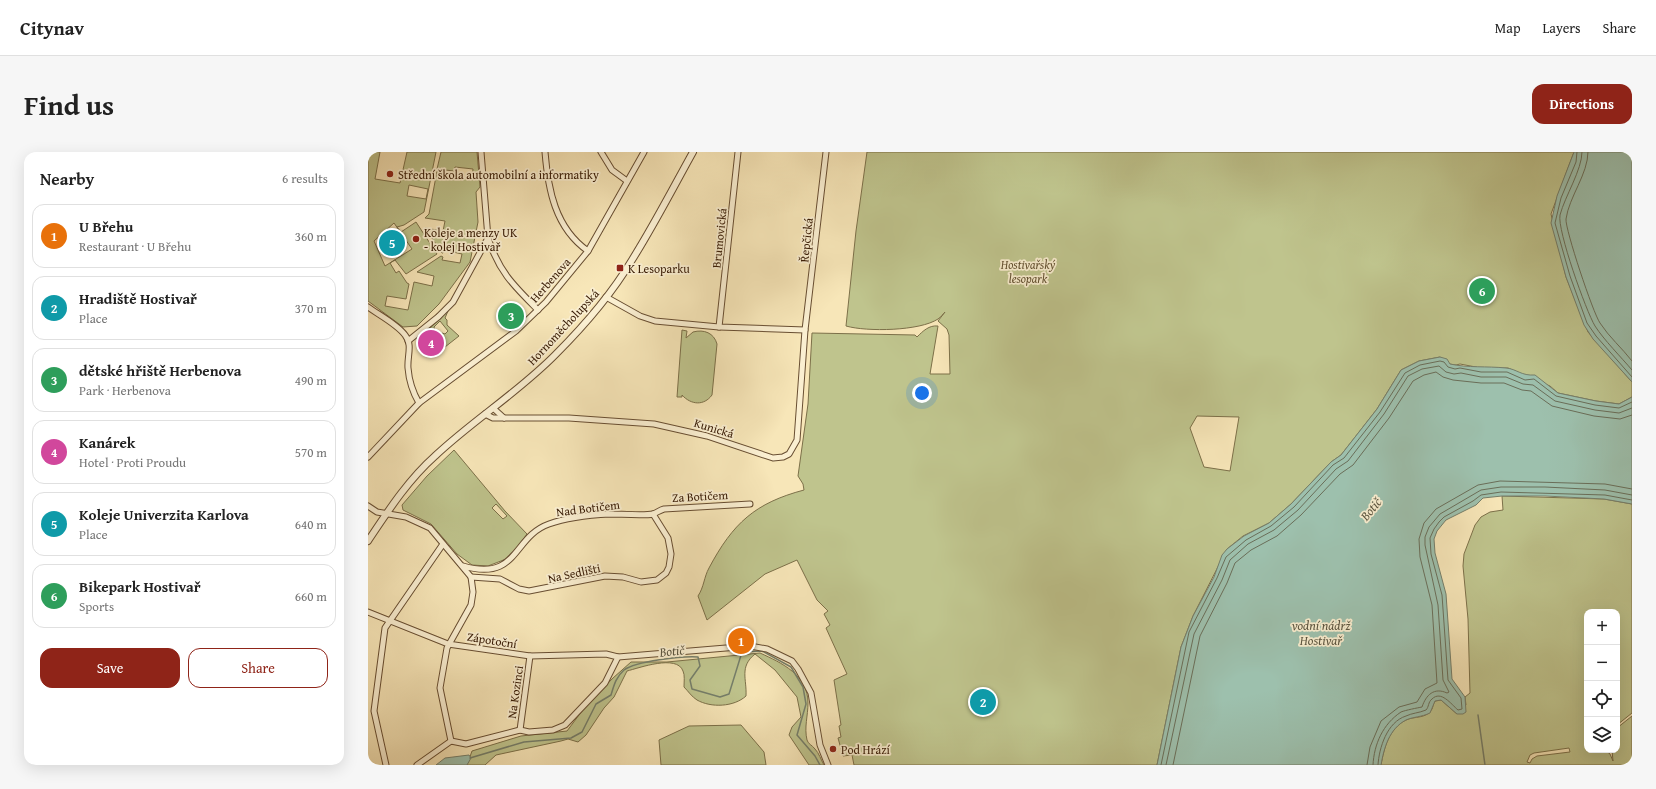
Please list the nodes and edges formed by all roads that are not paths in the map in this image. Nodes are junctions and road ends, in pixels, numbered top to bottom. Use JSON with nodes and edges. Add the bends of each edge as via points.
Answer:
{"nodes":[{"id":1,"x":481,"y":152,"type":"edge"},
{"id":2,"x":545,"y":152,"type":"edge"},
{"id":3,"x":601,"y":152,"type":"edge"},
{"id":4,"x":644,"y":152,"type":"edge"},
{"id":5,"x":693,"y":152,"type":"edge"},
{"id":6,"x":738,"y":152,"type":"edge"},
{"id":7,"x":826,"y":152,"type":"edge"},
{"id":8,"x":627,"y":182,"type":"junction"},
{"id":9,"x":489,"y":240,"type":"junction"},
{"id":10,"x":588,"y":251,"type":"junction"},
{"id":11,"x":606,"y":297,"type":"junction"},
{"id":12,"x":368,"y":307,"type":"edge"},
{"id":13,"x":538,"y":310,"type":"junction"},
{"id":14,"x":719,"y":327,"type":"junction"},
{"id":15,"x":805,"y":330,"type":"junction"},
{"id":16,"x":408,"y":341,"type":"junction"},
{"id":17,"x":419,"y":403,"type":"junction"},
{"id":18,"x":493,"y":408,"type":"junction"},
{"id":19,"x":485,"y":414,"type":"junction"},
{"id":20,"x":504,"y":418,"type":"junction"},
{"id":21,"x":368,"y":457,"type":"edge"},
{"id":22,"x":750,"y":504,"type":"dead end"},
{"id":23,"x":368,"y":506,"type":"edge"},
{"id":24,"x":387,"y":513,"type":"junction"},
{"id":25,"x":653,"y":514,"type":"junction"},
{"id":26,"x":368,"y":542,"type":"edge"},
{"id":27,"x":443,"y":544,"type":"junction"},
{"id":28,"x":462,"y":566,"type":"junction"},
{"id":29,"x":471,"y":577,"type":"junction"},
{"id":30,"x":368,"y":612,"type":"edge"},
{"id":31,"x":390,"y":620,"type":"junction"},
{"id":32,"x":448,"y":644,"type":"junction"},
{"id":33,"x":530,"y":656,"type":"junction"},
{"id":34,"x":618,"y":657,"type":"junction"},
{"id":35,"x":368,"y":710,"type":"edge"},
{"id":36,"x":374,"y":711,"type":"junction"},
{"id":37,"x":520,"y":730,"type":"junction"},
{"id":38,"x":451,"y":741,"type":"junction"},
{"id":39,"x":386,"y":765,"type":"edge"},
{"id":40,"x":417,"y":765,"type":"edge"},
{"id":41,"x":828,"y":765,"type":"edge"}],
"edges":[{"from":1,"to":9,"type":"street"},
{"from":2,"to":10,"type":"street","via":[[550,192],[558,214],[568,233]]},
{"from":3,"to":8,"type":"street","via":[[612,170]]},
{"from":4,"to":8,"type":"street","name":"Herbenova"},
{"from":5,"to":11,"type":"street","name":"Hornoměcholupská","via":[[632,261]]},
{"from":6,"to":14,"type":"street","name":"Brumovická"},
{"from":7,"to":15,"type":"street","name":"Řepčická"},
{"from":8,"to":10,"type":"street","name":"Herbenova"},
{"from":9,"to":13,"type":"street","via":[[496,261],[503,272]]},
{"from":9,"to":16,"type":"street","via":[[453,302]]},
{"from":10,"to":13,"type":"street","name":"Herbenova"},
{"from":11,"to":14,"type":"street","via":[[650,320]]},
{"from":11,"to":18,"type":"street","name":"Hornoměcholupská","via":[[542,368]]},
{"from":12,"to":16,"type":"street","via":[[403,332]]},
{"from":13,"to":17,"type":"street","name":"Herbenova","via":[[516,331]]},
{"from":14,"to":15,"type":"street"},
{"from":15,"to":20,"type":"street","name":"Kunická","via":[[797,440],[792,451],[783,457],[771,458],[707,436],[654,424],[569,418]]},
{"from":16,"to":17,"type":"street","via":[[410,380]]},
{"from":17,"to":21,"type":"street","name":"Herbenova"},
{"from":18,"to":19,"type":"street","name":"Hornoměcholupská"},
{"from":18,"to":20,"type":"street"},
{"from":19,"to":20,"type":"street","name":"Kunická","via":[[493,418]]},
{"from":19,"to":24,"type":"street","name":"Hornoměcholupská","via":[[434,456]]},
{"from":22,"to":25,"type":"street","name":"Za Botičem","via":[[664,509]]},
{"from":23,"to":24,"type":"street","via":[[377,512]]},
{"from":24,"to":26,"type":"street","name":"Hornoměcholupská"},
{"from":24,"to":27,"type":"street","via":[[425,525]]},
{"from":25,"to":28,"type":"street","name":"Nad Botičem","via":[[607,514],[550,524],[540,528],[518,552],[501,565],[486,570]]},
{"from":25,"to":29,"type":"street","name":"Na Sedlišti","via":[[668,538],[671,561],[666,573],[652,582],[605,576],[530,591],[518,589],[493,578]]},
{"from":27,"to":28,"type":"street"},
{"from":27,"to":31,"type":"street"},
{"from":28,"to":29,"type":"street"},
{"from":29,"to":32,"type":"street","via":[[471,605]]},
{"from":30,"to":31,"type":"street","name":"Zápotoční"},
{"from":31,"to":32,"type":"street","name":"Zápotoční"},
{"from":31,"to":36,"type":"street","via":[[385,631]]},
{"from":32,"to":33,"type":"street","name":"Zápotoční"},
{"from":32,"to":38,"type":"street","via":[[440,688]]},
{"from":33,"to":34,"type":"street","name":"Zápotoční","via":[[606,654]]},
{"from":33,"to":37,"type":"street","name":"Na Kozinci"},
{"from":34,"to":37,"type":"street","via":[[604,684],[565,725],[554,730]]},
{"from":34,"to":41,"type":"street","name":"Zápotoční","via":[[750,646],[767,649],[789,659],[798,669],[809,690],[820,745]]},
{"from":35,"to":36,"type":"street"},
{"from":36,"to":39,"type":"street"},
{"from":37,"to":38,"type":"street","via":[[466,744]]},
{"from":38,"to":40,"type":"street"}]}
